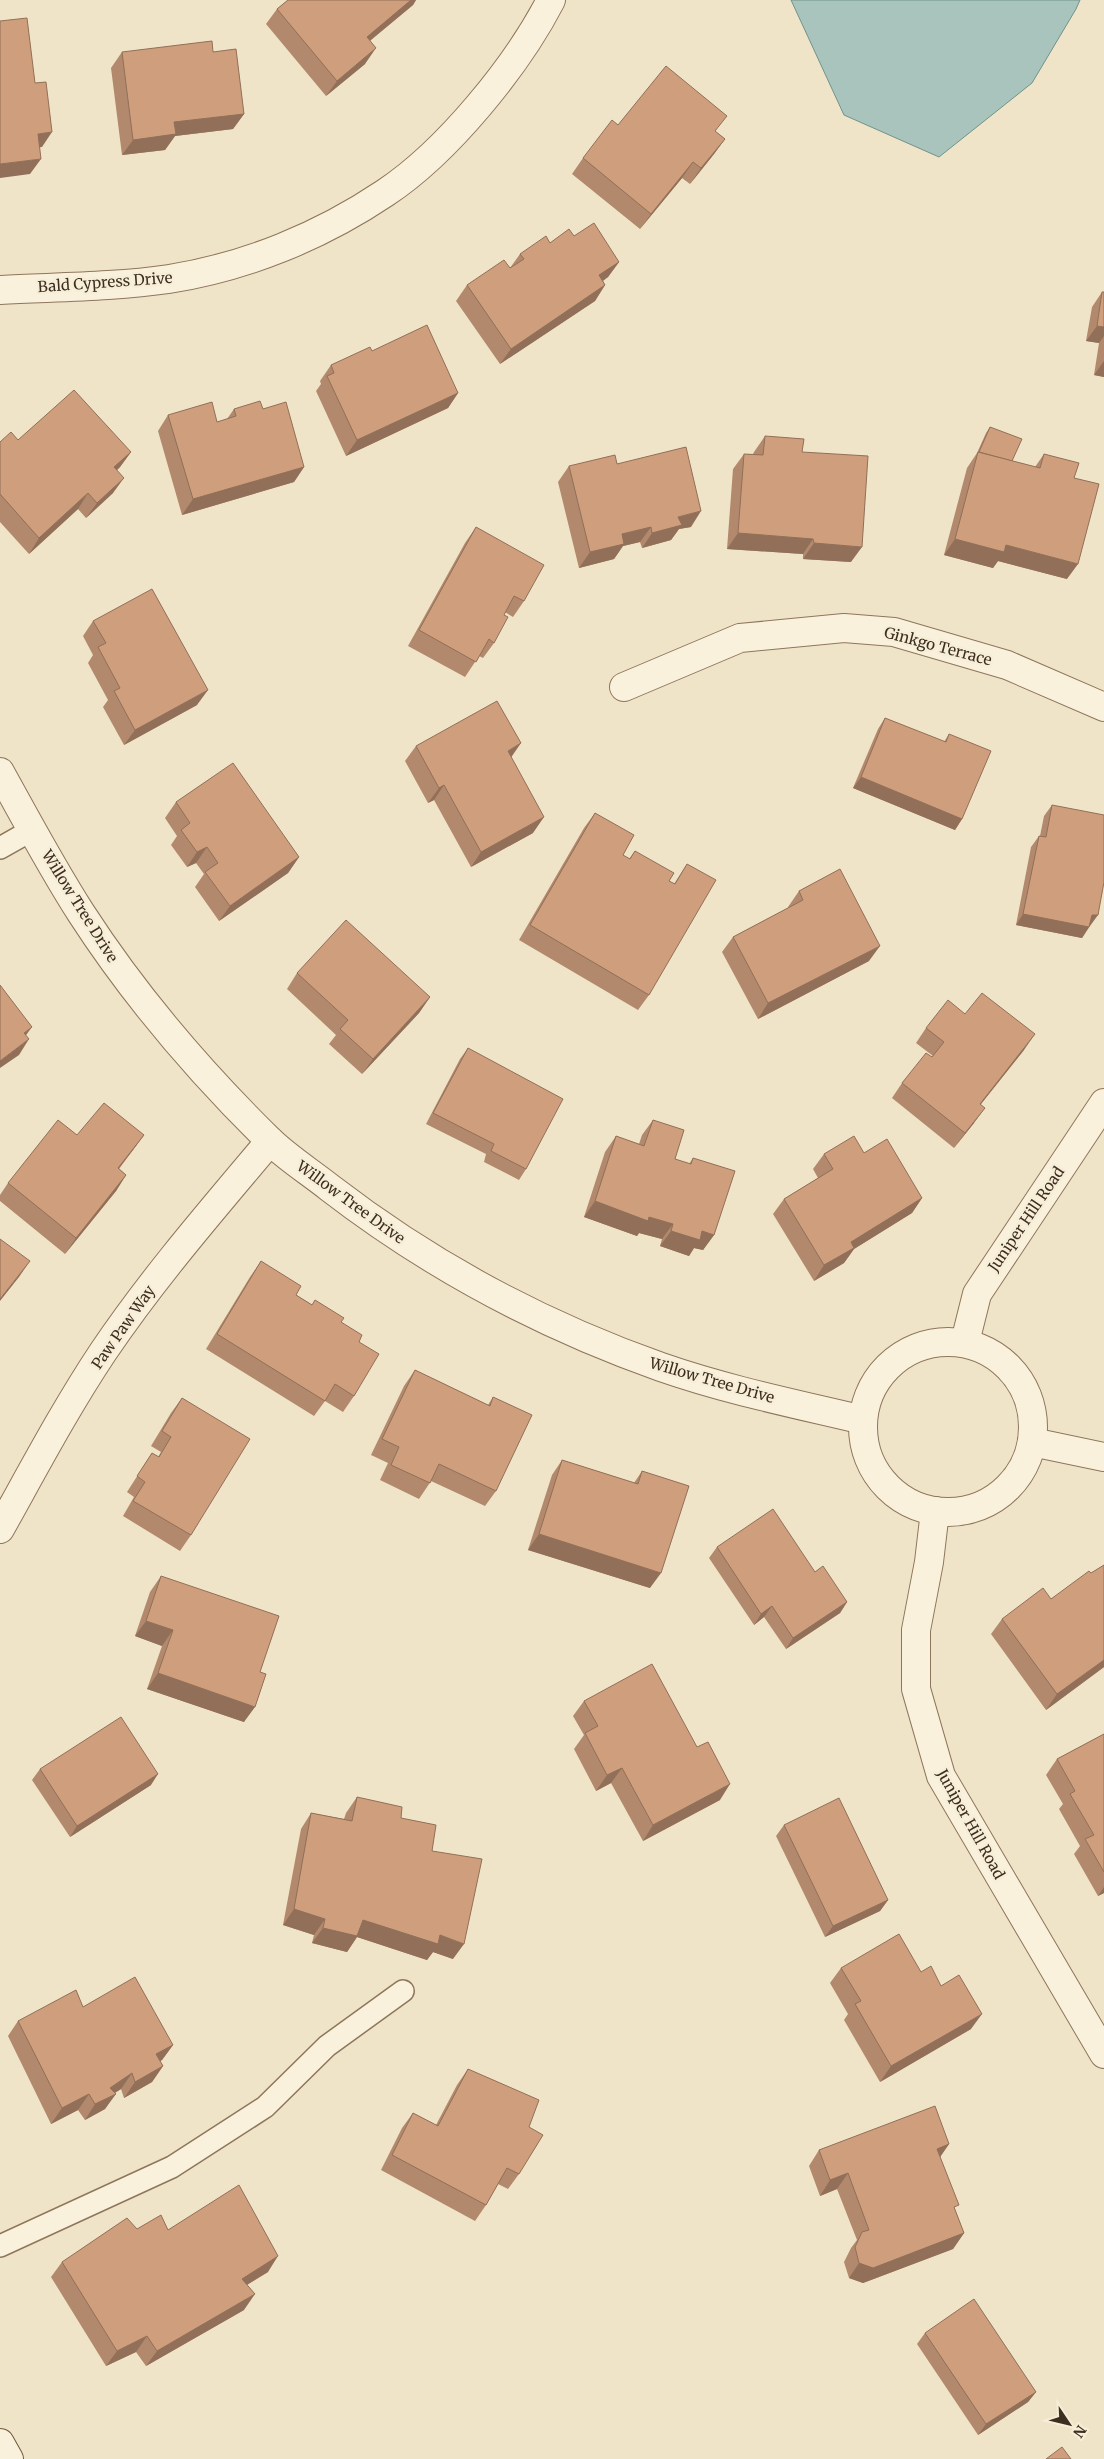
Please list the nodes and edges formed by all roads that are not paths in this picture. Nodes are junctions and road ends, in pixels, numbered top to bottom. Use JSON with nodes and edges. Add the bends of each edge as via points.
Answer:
{"nodes":[{"id":1,"x":551,"y":0,"type":"edge"},
{"id":2,"x":0,"y":290,"type":"edge"},
{"id":3,"x":624,"y":687,"type":"dead end"},
{"id":4,"x":1104,"y":707,"type":"edge"},
{"id":5,"x":0,"y":772,"type":"edge"},
{"id":6,"x":32,"y":830,"type":"junction"},
{"id":7,"x":0,"y":848,"type":"edge"},
{"id":8,"x":1104,"y":1103,"type":"edge"},
{"id":9,"x":270,"y":1141,"type":"junction"},
{"id":10,"x":965,"y":1342,"type":"junction"},
{"id":11,"x":863,"y":1420,"type":"junction"},
{"id":12,"x":1032,"y":1442,"type":"junction"},
{"id":13,"x":1104,"y":1457,"type":"edge"},
{"id":14,"x":935,"y":1511,"type":"junction"},
{"id":15,"x":0,"y":1529,"type":"edge"},
{"id":16,"x":403,"y":1991,"type":"dead end"},
{"id":17,"x":1104,"y":2054,"type":"edge"},
{"id":18,"x":0,"y":2246,"type":"edge"},
{"id":19,"x":0,"y":2443,"type":"edge"},
{"id":20,"x":9,"y":2459,"type":"edge"}],
"edges":[{"from":1,"to":2,"type":"street","name":"Bald Cypress Drive","via":[[511,65],[473,112],[427,159],[386,192],[336,223],[277,250],[227,267],[170,279]]},
{"from":3,"to":4,"type":"street","name":"Ginkgo Terrace","via":[[740,638],[844,628],[894,632],[1007,665]]},
{"from":5,"to":6,"type":"street","name":"Willow Tree Drive"},
{"from":6,"to":7,"type":"lane"},
{"from":6,"to":9,"type":"street","name":"Willow Tree Drive","via":[[114,962],[188,1054]]},
{"from":8,"to":10,"type":"street","name":"Juniper Hill Road","via":[[977,1294]]},
{"from":9,"to":11,"type":"street","name":"Willow Tree Drive","via":[[357,1208],[425,1254],[503,1299],[588,1339],[718,1384]]},
{"from":9,"to":15,"type":"street","name":"Paw Paw Way","via":[[167,1264],[103,1352]]},
{"from":10,"to":11,"type":"street","via":[[935,1342],[908,1350],[885,1368],[870,1393]]},
{"from":10,"to":12,"type":"street","via":[[989,1351],[1010,1367],[1025,1390],[1033,1415]]},
{"from":11,"to":14,"type":"street","via":[[865,1446],[874,1470],[890,1490],[911,1504]]},
{"from":12,"to":13,"type":"street"},
{"from":12,"to":14,"type":"street","via":[[1019,1473],[1008,1487],[987,1503],[962,1511]]},
{"from":14,"to":17,"type":"street","name":"Juniper Hill Road","via":[[916,1630],[916,1689],[941,1776]]},
{"from":16,"to":18,"type":"lane","via":[[327,2046],[264,2108],[172,2167]]},
{"from":19,"to":20,"type":"street"}]}
